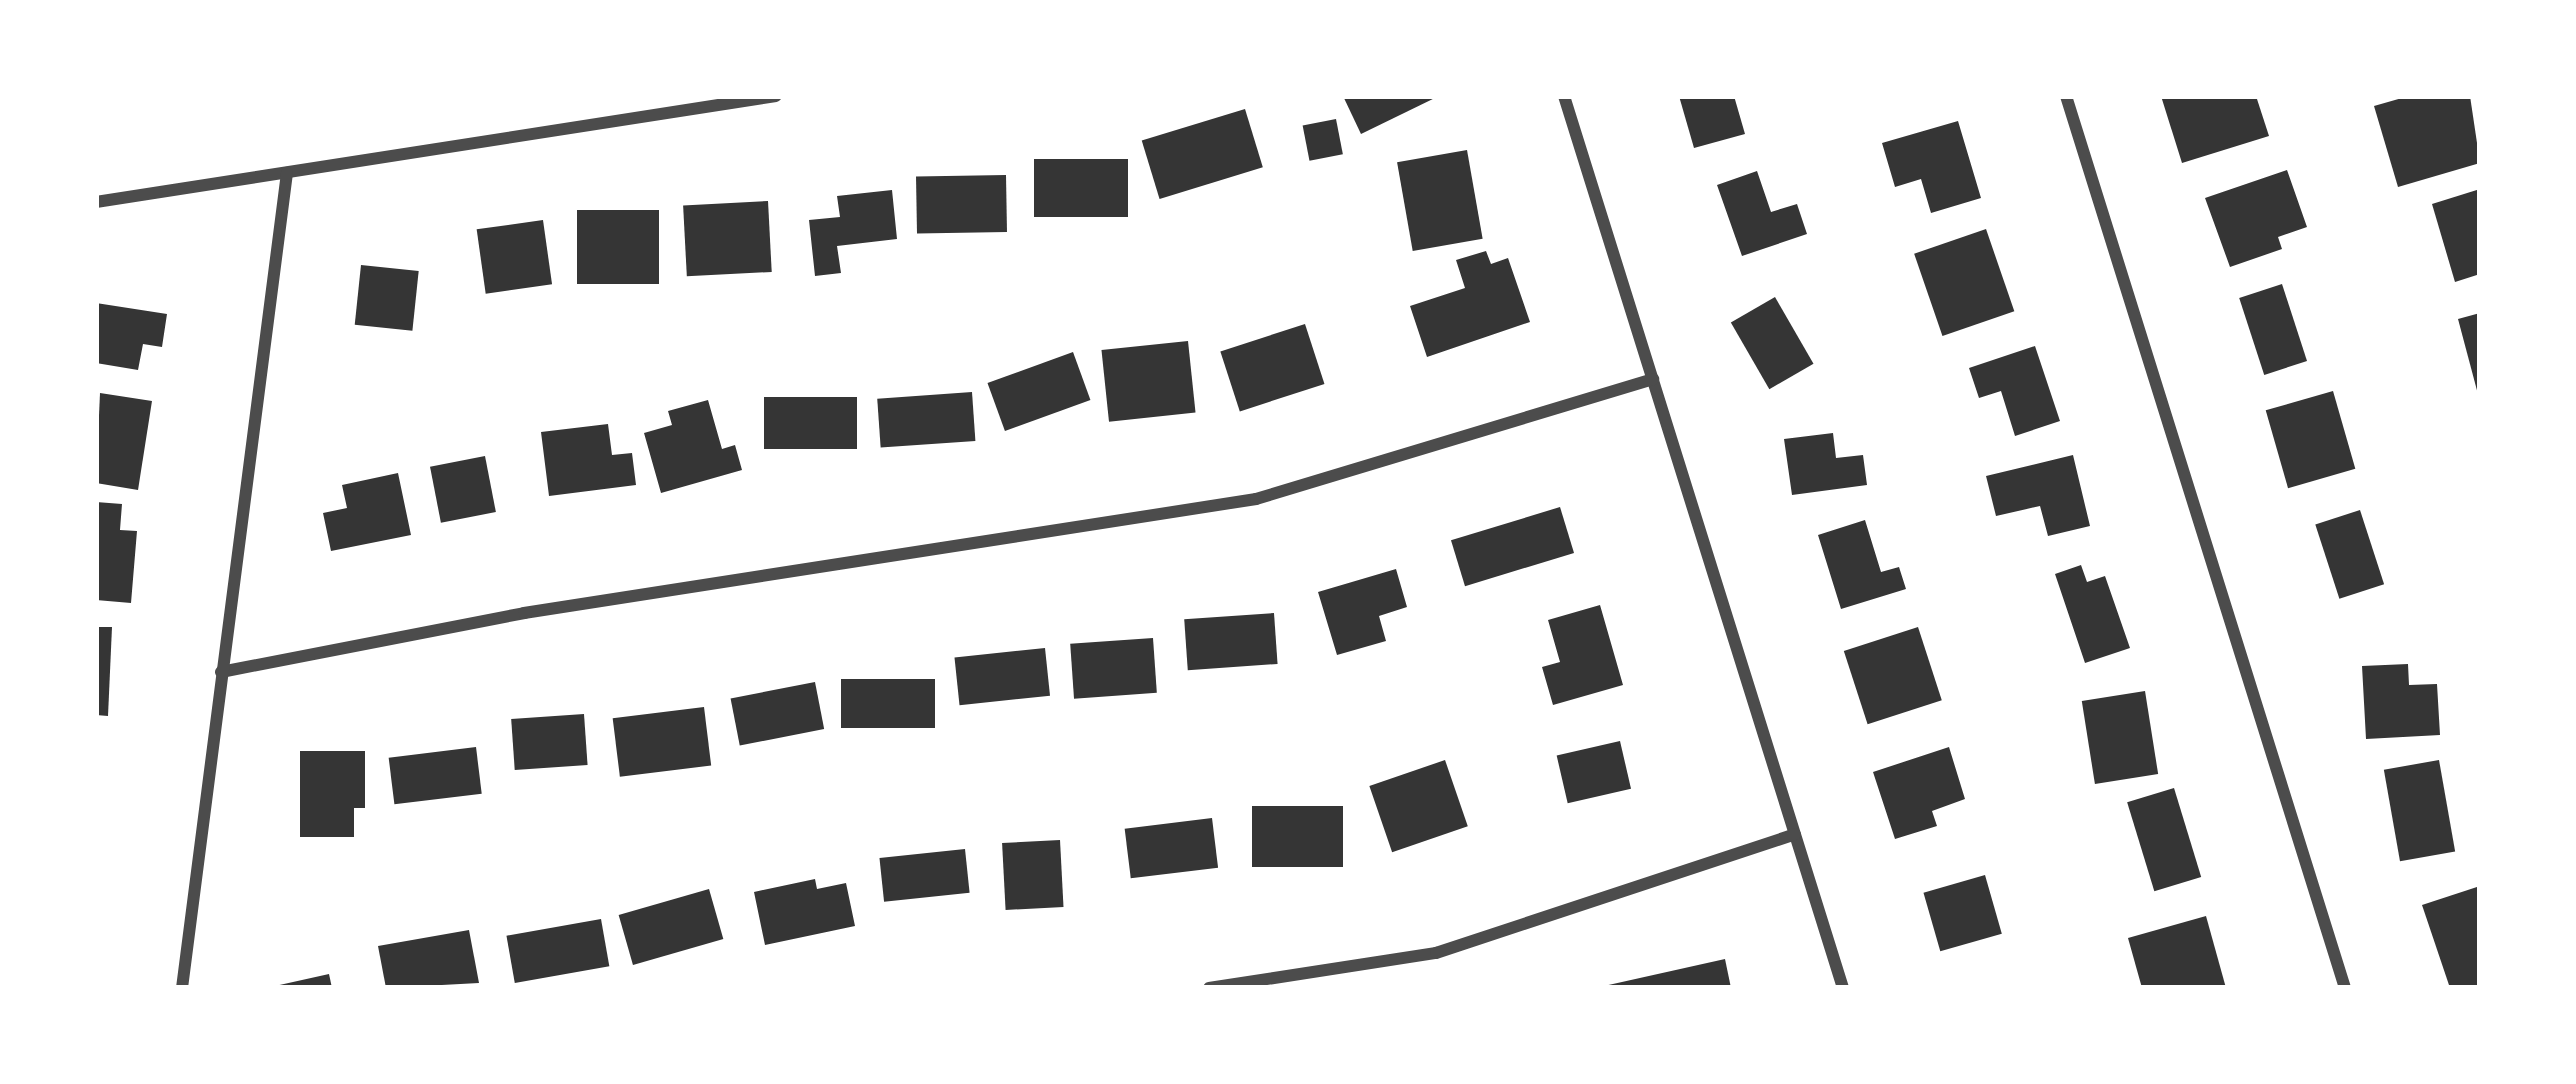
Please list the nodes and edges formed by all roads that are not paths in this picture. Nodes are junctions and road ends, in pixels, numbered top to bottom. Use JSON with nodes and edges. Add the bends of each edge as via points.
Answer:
{"nodes":[{"id":1,"x":776,"y":96,"type":"edge"},
{"id":2,"x":1564,"y":96,"type":"edge"},
{"id":3,"x":2066,"y":96,"type":"edge"},
{"id":4,"x":287,"y":173,"type":"junction"},
{"id":5,"x":96,"y":202,"type":"edge"},
{"id":6,"x":1652,"y":380,"type":"junction"},
{"id":7,"x":221,"y":672,"type":"junction"},
{"id":8,"x":1795,"y":834,"type":"junction"},
{"id":9,"x":182,"y":988,"type":"edge"},
{"id":10,"x":1209,"y":988,"type":"edge"},
{"id":11,"x":1844,"y":988,"type":"edge"},
{"id":12,"x":2345,"y":988,"type":"edge"}],
"edges":[{"from":1,"to":4,"type":"street"},
{"from":2,"to":6,"type":"street"},
{"from":3,"to":12,"type":"street"},
{"from":4,"to":5,"type":"street"},
{"from":4,"to":7,"type":"street"},
{"from":6,"to":7,"type":"street","via":[[1256,499],[547,609]]},
{"from":6,"to":8,"type":"street"},
{"from":7,"to":9,"type":"street"},
{"from":8,"to":10,"type":"street","via":[[1436,953]]},
{"from":8,"to":11,"type":"street"}]}
